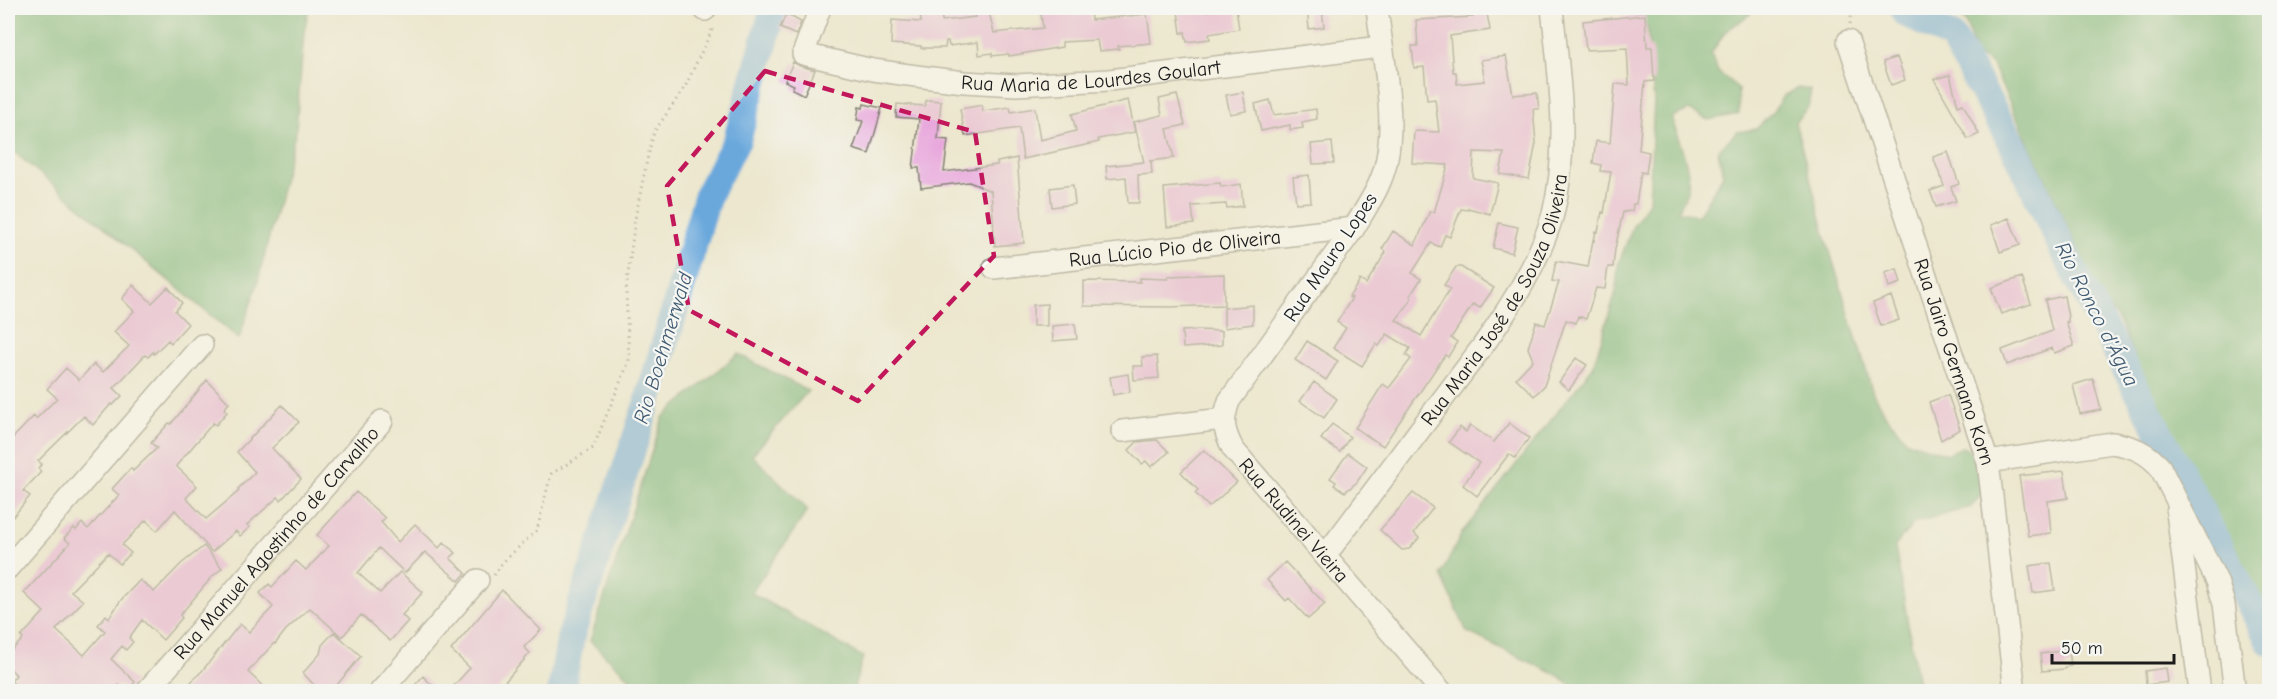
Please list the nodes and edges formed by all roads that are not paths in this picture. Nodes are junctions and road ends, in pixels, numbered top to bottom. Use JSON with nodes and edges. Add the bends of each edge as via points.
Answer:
{"nodes":[{"id":1,"x":820,"y":8,"type":"edge"},
{"id":2,"x":1377,"y":8,"type":"edge"},
{"id":3,"x":1552,"y":8,"type":"edge"},
{"id":4,"x":1848,"y":41,"type":"dead end"},
{"id":5,"x":1381,"y":47,"type":"junction"},
{"id":6,"x":1354,"y":228,"type":"junction"},
{"id":7,"x":994,"y":268,"type":"dead end"},
{"id":8,"x":202,"y":345,"type":"dead end"},
{"id":9,"x":1223,"y":419,"type":"junction"},
{"id":10,"x":382,"y":421,"type":"dead end"},
{"id":11,"x":1122,"y":431,"type":"dead end"},
{"id":12,"x":1988,"y":462,"type":"junction"},
{"id":13,"x":2174,"y":494,"type":"junction"},
{"id":14,"x":1325,"y":556,"type":"junction"},
{"id":15,"x":8,"y":568,"type":"edge"},
{"id":16,"x":478,"y":580,"type":"road end"},
{"id":17,"x":146,"y":692,"type":"edge"},
{"id":18,"x":380,"y":692,"type":"edge"},
{"id":19,"x":1442,"y":692,"type":"edge"},
{"id":20,"x":2015,"y":692,"type":"edge"},
{"id":21,"x":2200,"y":692,"type":"edge"},
{"id":22,"x":2235,"y":692,"type":"edge"}],
"edges":[{"from":1,"to":5,"type":"street","name":"Rua Maria de Lourdes Goulart","via":[[803,54],[873,70],[1017,85],[1109,80]]},
{"from":2,"to":5,"type":"street","name":"Rua Mauro Lopes"},
{"from":3,"to":14,"type":"street","name":"Rua Maria José de Souza Oliveira","via":[[1561,94],[1560,167],[1552,214],[1539,251],[1505,315]]},
{"from":4,"to":12,"type":"street","name":"Rua Jairo Germano Korn"},
{"from":5,"to":6,"type":"street","name":"Rua Mauro Lopes","via":[[1390,141],[1371,201]]},
{"from":6,"to":7,"type":"street","name":"Rua Lúcio Pio de Oliveira"},
{"from":6,"to":9,"type":"street","name":"Rua Mauro Lopes","via":[[1229,401]]},
{"from":8,"to":15,"type":"street"},
{"from":9,"to":11,"type":"street"},
{"from":9,"to":14,"type":"street","name":"Rua Rudinei Vieira","via":[[1233,449]]},
{"from":10,"to":17,"type":"street","name":"Rua Manuel Agostinho de Carvalho"},
{"from":12,"to":13,"type":"street","via":[[2099,444],[2130,445],[2148,454],[2160,467]]},
{"from":12,"to":20,"type":"street","name":"Rua Jairo Germano Korn"},
{"from":13,"to":21,"type":"street"},
{"from":13,"to":22,"type":"street","via":[[2217,581],[2224,604]]},
{"from":14,"to":19,"type":"street","name":"Rua Rudinei Vieira"},
{"from":16,"to":18,"type":"street"}]}
